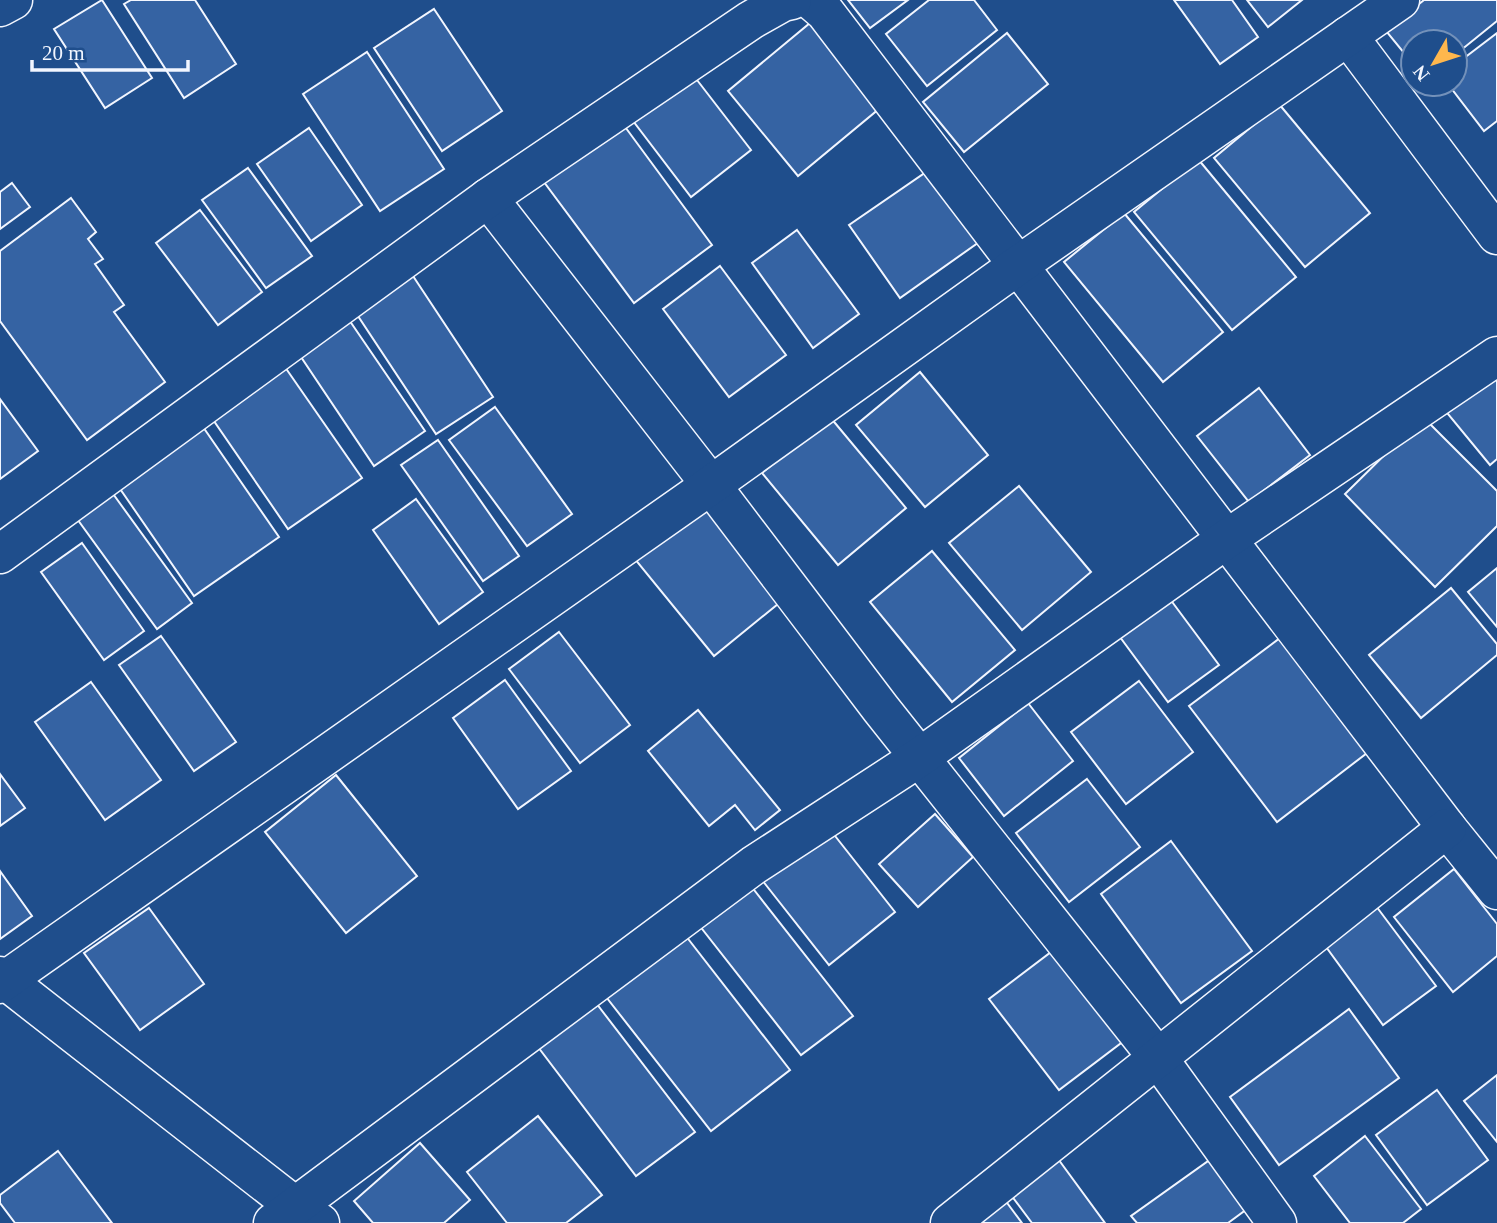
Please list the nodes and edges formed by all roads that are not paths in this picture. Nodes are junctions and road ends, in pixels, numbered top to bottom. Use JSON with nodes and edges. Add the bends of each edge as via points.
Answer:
{"nodes":[{"id":1,"x":13,"y":0,"type":"edge"},
{"id":2,"x":792,"y":0,"type":"edge"},
{"id":3,"x":811,"y":0,"type":"edge"},
{"id":4,"x":1399,"y":0,"type":"edge"},
{"id":5,"x":0,"y":7,"type":"edge"},
{"id":6,"x":1348,"y":36,"type":"junction"},
{"id":7,"x":488,"y":198,"type":"junction"},
{"id":8,"x":1497,"y":235,"type":"edge"},
{"id":9,"x":1017,"y":266,"type":"junction"},
{"id":10,"x":1497,"y":356,"type":"edge"},
{"id":11,"x":711,"y":485,"type":"junction"},
{"id":12,"x":1228,"y":538,"type":"junction"},
{"id":13,"x":0,"y":554,"type":"edge"},
{"id":14,"x":920,"y":757,"type":"junction"},
{"id":15,"x":1447,"y":828,"type":"junction"},
{"id":16,"x":1497,"y":890,"type":"edge"},
{"id":17,"x":2,"y":980,"type":"edge"},
{"id":18,"x":1158,"y":1058,"type":"junction"},
{"id":19,"x":297,"y":1218,"type":"edge"},
{"id":20,"x":950,"y":1223,"type":"edge"},
{"id":21,"x":1277,"y":1223,"type":"edge"}],
"edges":[{"from":1,"to":5,"type":"street"},
{"from":2,"to":7,"type":"street","via":[[751,20]]},
{"from":3,"to":9,"type":"street","via":[[825,12]]},
{"from":4,"to":6,"type":"street"},
{"from":6,"to":8,"type":"street"},
{"from":6,"to":9,"type":"street"},
{"from":7,"to":11,"type":"street"},
{"from":7,"to":13,"type":"street"},
{"from":9,"to":11,"type":"street"},
{"from":9,"to":12,"type":"street"},
{"from":10,"to":12,"type":"street"},
{"from":11,"to":14,"type":"street"},
{"from":11,"to":17,"type":"street"},
{"from":12,"to":14,"type":"street"},
{"from":12,"to":15,"type":"street"},
{"from":14,"to":18,"type":"street"},
{"from":14,"to":19,"type":"street","via":[[754,865]]},
{"from":15,"to":16,"type":"street"},
{"from":15,"to":18,"type":"street"},
{"from":17,"to":19,"type":"street"},
{"from":18,"to":20,"type":"street"},
{"from":18,"to":21,"type":"street"}]}
